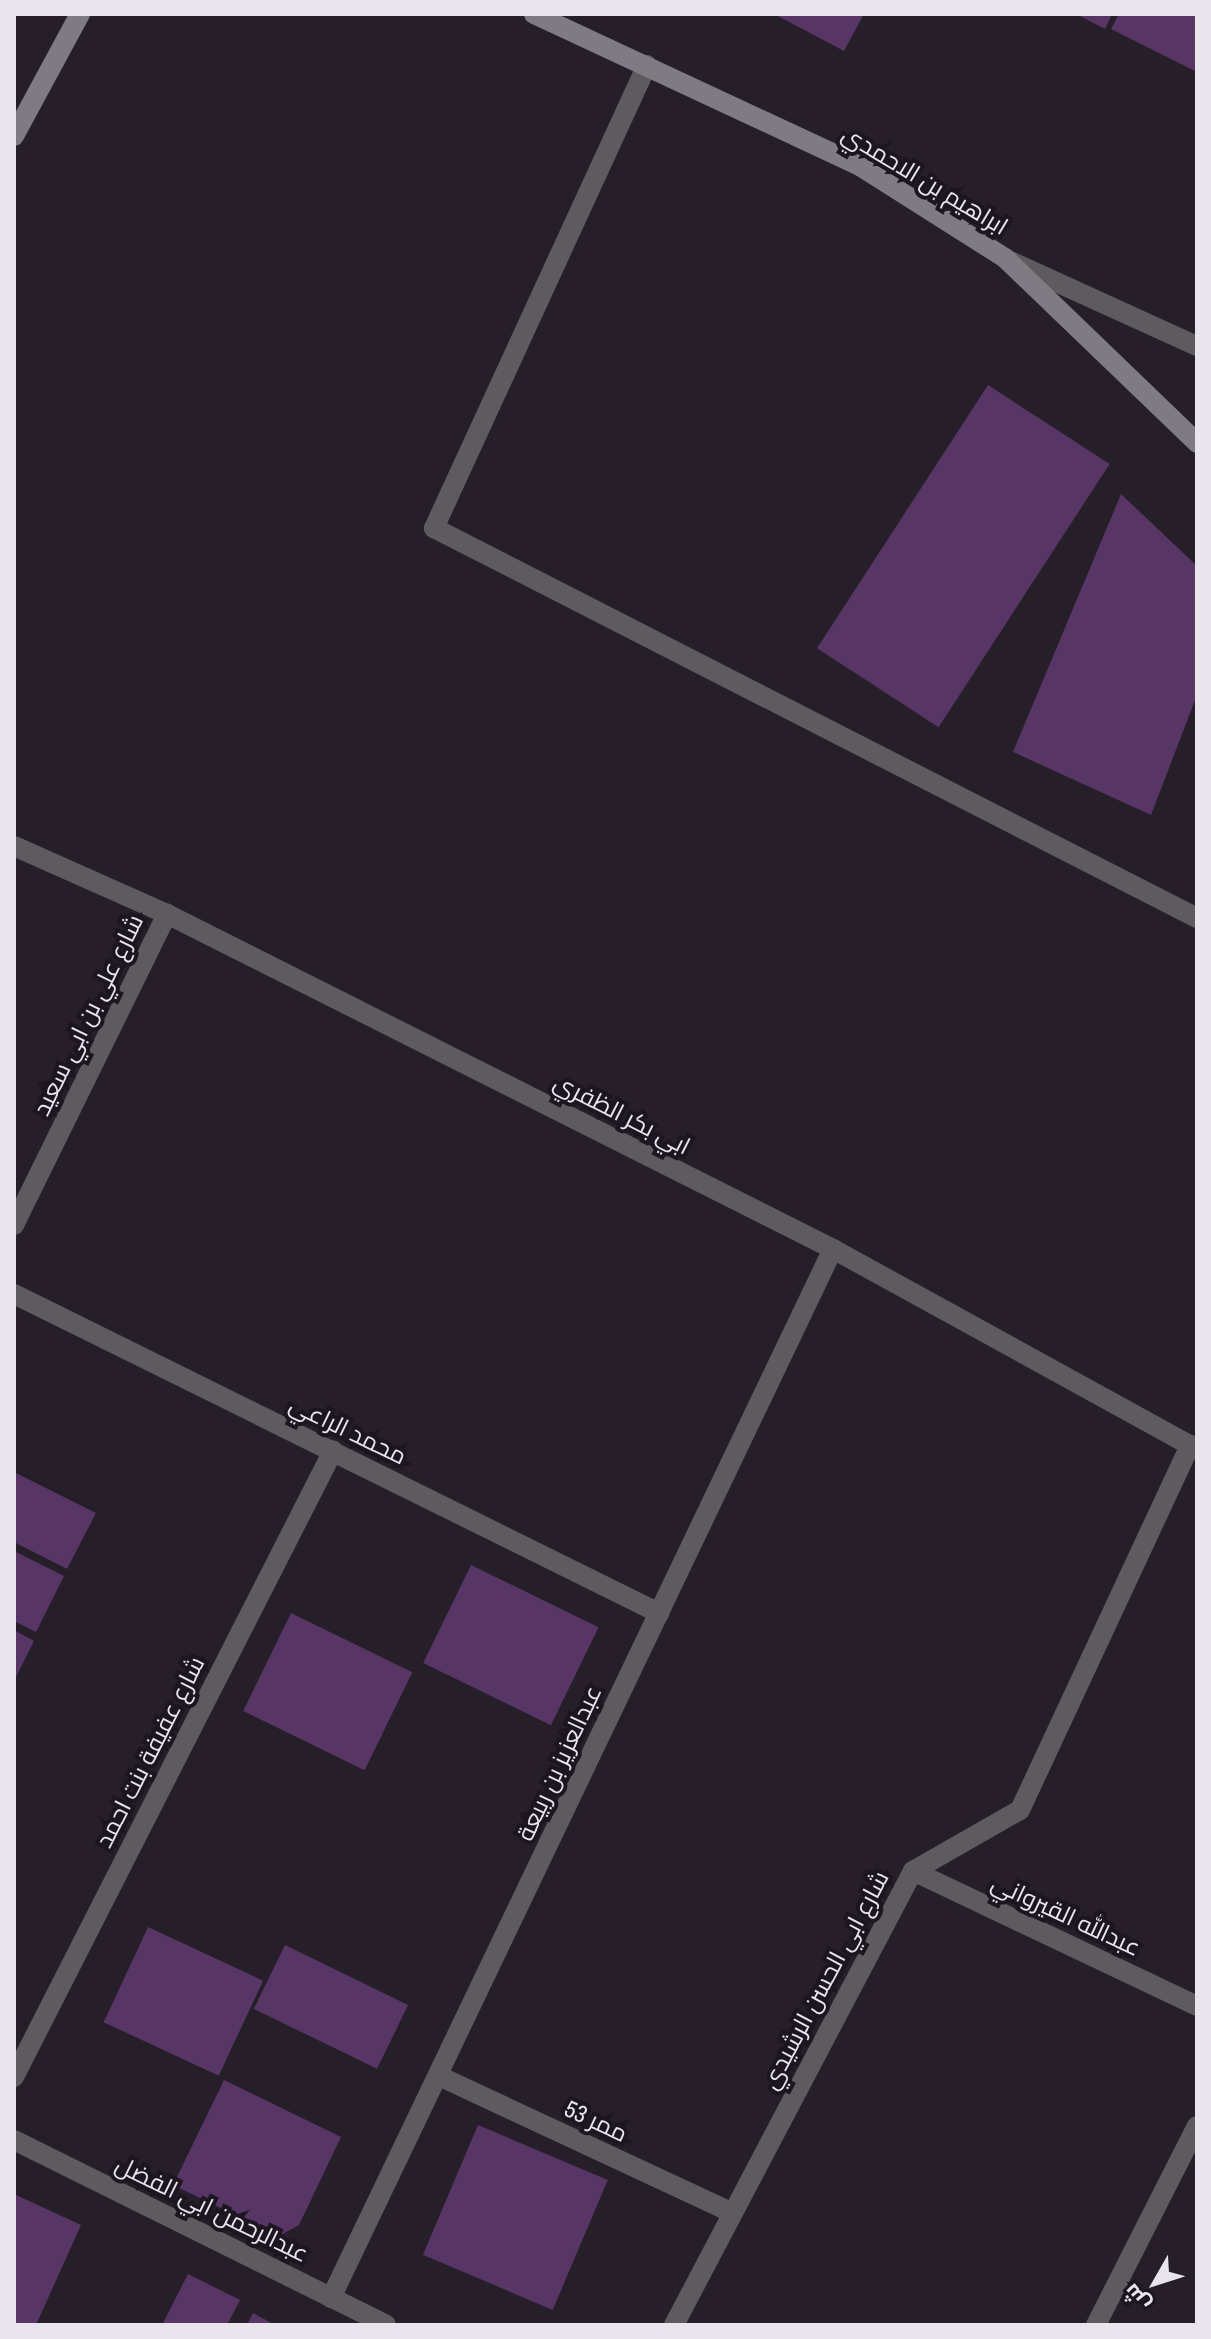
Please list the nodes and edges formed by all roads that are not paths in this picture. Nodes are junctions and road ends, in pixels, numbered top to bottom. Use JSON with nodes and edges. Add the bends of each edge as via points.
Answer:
{"nodes":[{"id":1,"x":80,"y":14,"type":"edge"},
{"id":2,"x":534,"y":14,"type":"edge"},
{"id":3,"x":647,"y":65,"type":"junction"},
{"id":4,"x":15,"y":136,"type":"edge"},
{"id":5,"x":1005,"y":258,"type":"junction"},
{"id":6,"x":1197,"y":346,"type":"edge"},
{"id":7,"x":1197,"y":443,"type":"edge"},
{"id":8,"x":14,"y":846,"type":"edge"},
{"id":9,"x":167,"y":914,"type":"junction"},
{"id":10,"x":1197,"y":918,"type":"edge"},
{"id":11,"x":14,"y":1225,"type":"edge"},
{"id":12,"x":833,"y":1249,"type":"junction"},
{"id":13,"x":14,"y":1294,"type":"edge"},
{"id":14,"x":1193,"y":1447,"type":"edge"},
{"id":15,"x":333,"y":1451,"type":"junction"},
{"id":16,"x":659,"y":1613,"type":"junction"},
{"id":17,"x":913,"y":1871,"type":"junction"},
{"id":18,"x":1197,"y":2006,"type":"edge"},
{"id":19,"x":439,"y":2076,"type":"junction"},
{"id":20,"x":14,"y":2077,"type":"edge"},
{"id":21,"x":1197,"y":2126,"type":"edge"},
{"id":22,"x":14,"y":2140,"type":"edge"},
{"id":23,"x":730,"y":2212,"type":"junction"},
{"id":24,"x":331,"y":2298,"type":"junction"},
{"id":25,"x":386,"y":2325,"type":"edge"},
{"id":26,"x":674,"y":2325,"type":"edge"},
{"id":27,"x":1096,"y":2325,"type":"edge"}],
"edges":[{"from":1,"to":4,"type":"street"},
{"from":2,"to":3,"type":"street","name":"ابراهيم بن الاحمدي"},
{"from":3,"to":5,"type":"street","name":"ابراهيم بن الاحمدي","via":[[860,166]]},
{"from":3,"to":10,"type":"street","via":[[434,528]]},
{"from":5,"to":6,"type":"street"},
{"from":5,"to":7,"type":"street","name":"ابراهيم بن الاحمدي"},
{"from":8,"to":9,"type":"street","name":"ابي بكر الظفري"},
{"from":9,"to":11,"type":"street","name":"شارع علي بن ابي سعيد"},
{"from":9,"to":12,"type":"street","name":"ابي بكر الظفري"},
{"from":12,"to":14,"type":"street","name":"ابي بكر الظفري"},
{"from":12,"to":16,"type":"street","name":"عبدالعزيز بن ربيعة"},
{"from":13,"to":15,"type":"street","name":"محمد الراعي"},
{"from":14,"to":17,"type":"street","name":"شارع ابي الحسن الرشيدي","via":[[1020,1810]]},
{"from":15,"to":16,"type":"street","name":"محمد الراعي"},
{"from":15,"to":20,"type":"street","name":"شارع عفيفة بنت احمد"},
{"from":16,"to":19,"type":"street","name":"عبدالعزيز بن ربيعة"},
{"from":17,"to":18,"type":"street","name":"عبدالله القيرواني"},
{"from":17,"to":23,"type":"street","name":"شارع ابي الحسن الرشيدي"},
{"from":19,"to":23,"type":"street","name":"ممر 53"},
{"from":19,"to":24,"type":"street","name":"عبدالعزيز بن ربيعة"},
{"from":21,"to":27,"type":"street"},
{"from":22,"to":24,"type":"street","name":"عبدالرحمن ابي الفضل"},
{"from":23,"to":26,"type":"street","name":"شارع ابي الحسن الرشيدي"},
{"from":24,"to":25,"type":"street","name":"عبدالرحمن ابي الفضل"}]}
